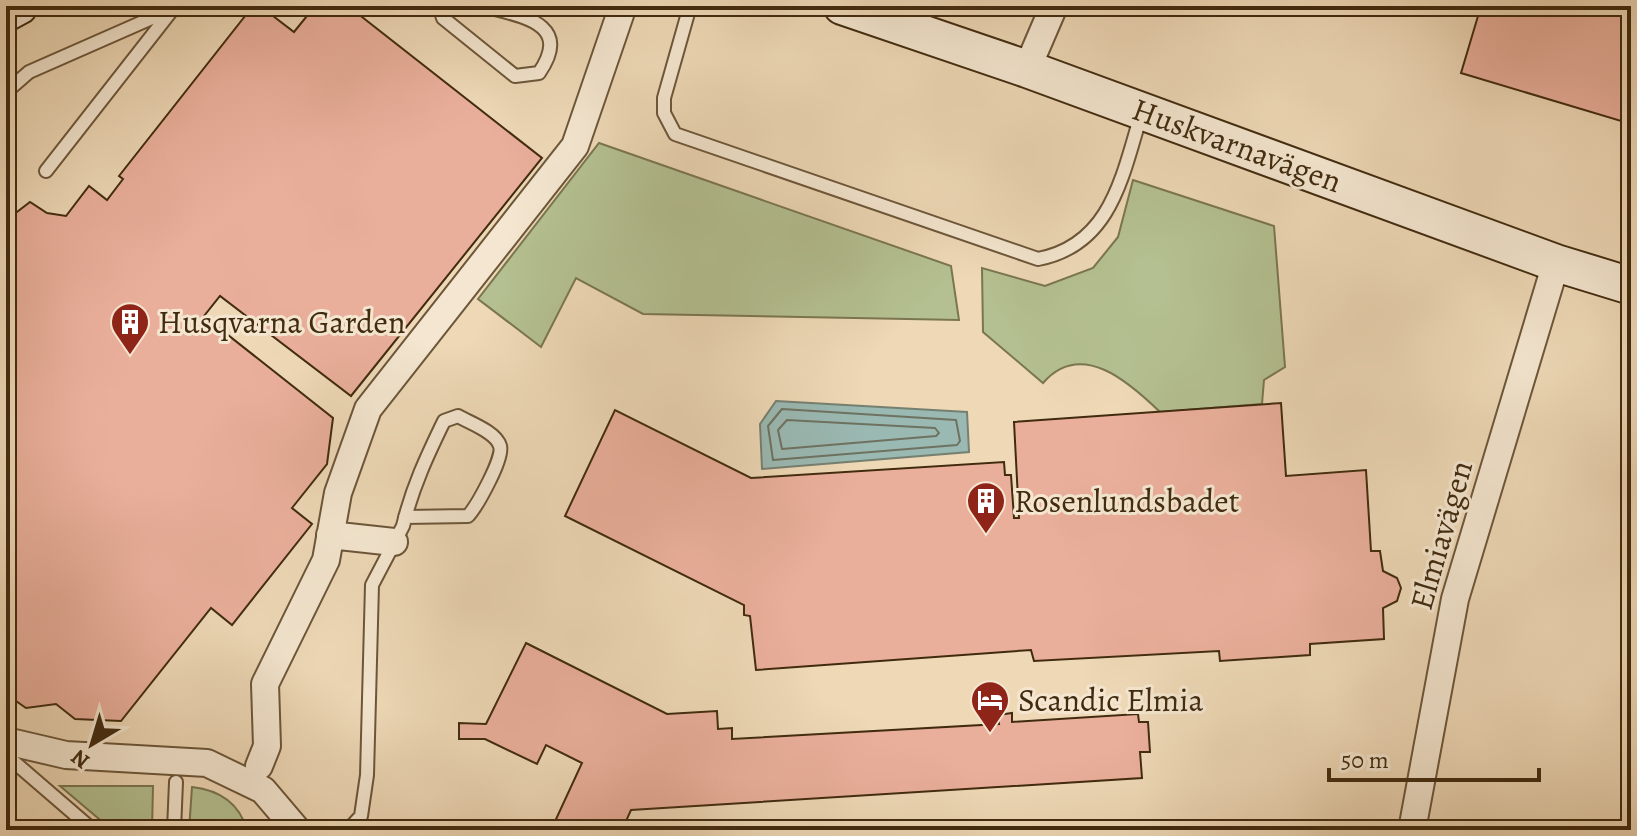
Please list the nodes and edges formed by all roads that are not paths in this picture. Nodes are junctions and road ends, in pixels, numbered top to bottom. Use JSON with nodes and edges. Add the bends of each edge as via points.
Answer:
{"nodes":[{"id":1,"x":19,"y":6,"type":"edge"},
{"id":2,"x":439,"y":6,"type":"edge"},
{"id":3,"x":484,"y":6,"type":"edge"},
{"id":4,"x":623,"y":6,"type":"edge"},
{"id":5,"x":690,"y":6,"type":"edge"},
{"id":6,"x":842,"y":6,"type":"edge"},
{"id":7,"x":1054,"y":6,"type":"edge"},
{"id":8,"x":174,"y":8,"type":"edge"},
{"id":9,"x":535,"y":12,"type":"edge"},
{"id":10,"x":6,"y":13,"type":"edge"},
{"id":11,"x":1027,"y":69,"type":"junction"},
{"id":12,"x":6,"y":92,"type":"edge"},
{"id":13,"x":1143,"y":111,"type":"junction"},
{"id":14,"x":46,"y":171,"type":"dead end"},
{"id":15,"x":1556,"y":263,"type":"junction"},
{"id":16,"x":1631,"y":286,"type":"edge"},
{"id":17,"x":405,"y":517,"type":"junction"},
{"id":18,"x":330,"y":535,"type":"junction"},
{"id":19,"x":394,"y":542,"type":"junction"},
{"id":20,"x":6,"y":741,"type":"edge"},
{"id":21,"x":6,"y":755,"type":"edge"},
{"id":22,"x":259,"y":766,"type":"dead end"},
{"id":23,"x":176,"y":782,"type":"dead end"},
{"id":24,"x":93,"y":830,"type":"edge"},
{"id":25,"x":174,"y":830,"type":"edge"},
{"id":26,"x":296,"y":830,"type":"edge"},
{"id":27,"x":348,"y":830,"type":"edge"},
{"id":28,"x":1412,"y":830,"type":"edge"}],
"edges":[{"from":1,"to":10,"type":"street"},
{"from":2,"to":9,"type":"lane","via":[[443,18],[515,76],[539,73],[546,63],[548,35]]},
{"from":3,"to":9,"type":"lane"},
{"from":4,"to":18,"type":"street","via":[[575,146],[368,409],[338,493]]},
{"from":5,"to":13,"type":"lane","via":[[664,98],[664,113],[675,134],[1038,259],[1077,246],[1111,208]]},
{"from":6,"to":11,"type":"street","name":"Huskvarnavägen"},
{"from":7,"to":11,"type":"street"},
{"from":8,"to":12,"type":"lane","via":[[29,72]]},
{"from":8,"to":14,"type":"lane"},
{"from":11,"to":13,"type":"street","name":"Huskvarnavägen"},
{"from":13,"to":15,"type":"street","name":"Huskvarnavägen"},
{"from":15,"to":16,"type":"street","name":"Huskvarnavägen"},
{"from":15,"to":28,"type":"street","name":"Elmiavägen","via":[[1455,599]]},
{"from":17,"to":17,"type":"lane","via":[[414,482],[444,421],[458,416],[494,437],[499,458],[468,516]]},
{"from":17,"to":19,"type":"lane"},
{"from":18,"to":19,"type":"street"},
{"from":18,"to":22,"type":"street","via":[[326,560],[265,684],[267,746]]},
{"from":19,"to":27,"type":"lane","via":[[372,585],[367,775],[361,816]]},
{"from":20,"to":26,"type":"street","via":[[66,755],[207,763],[263,790]]},
{"from":21,"to":24,"type":"lane"},
{"from":23,"to":25,"type":"lane"}]}
